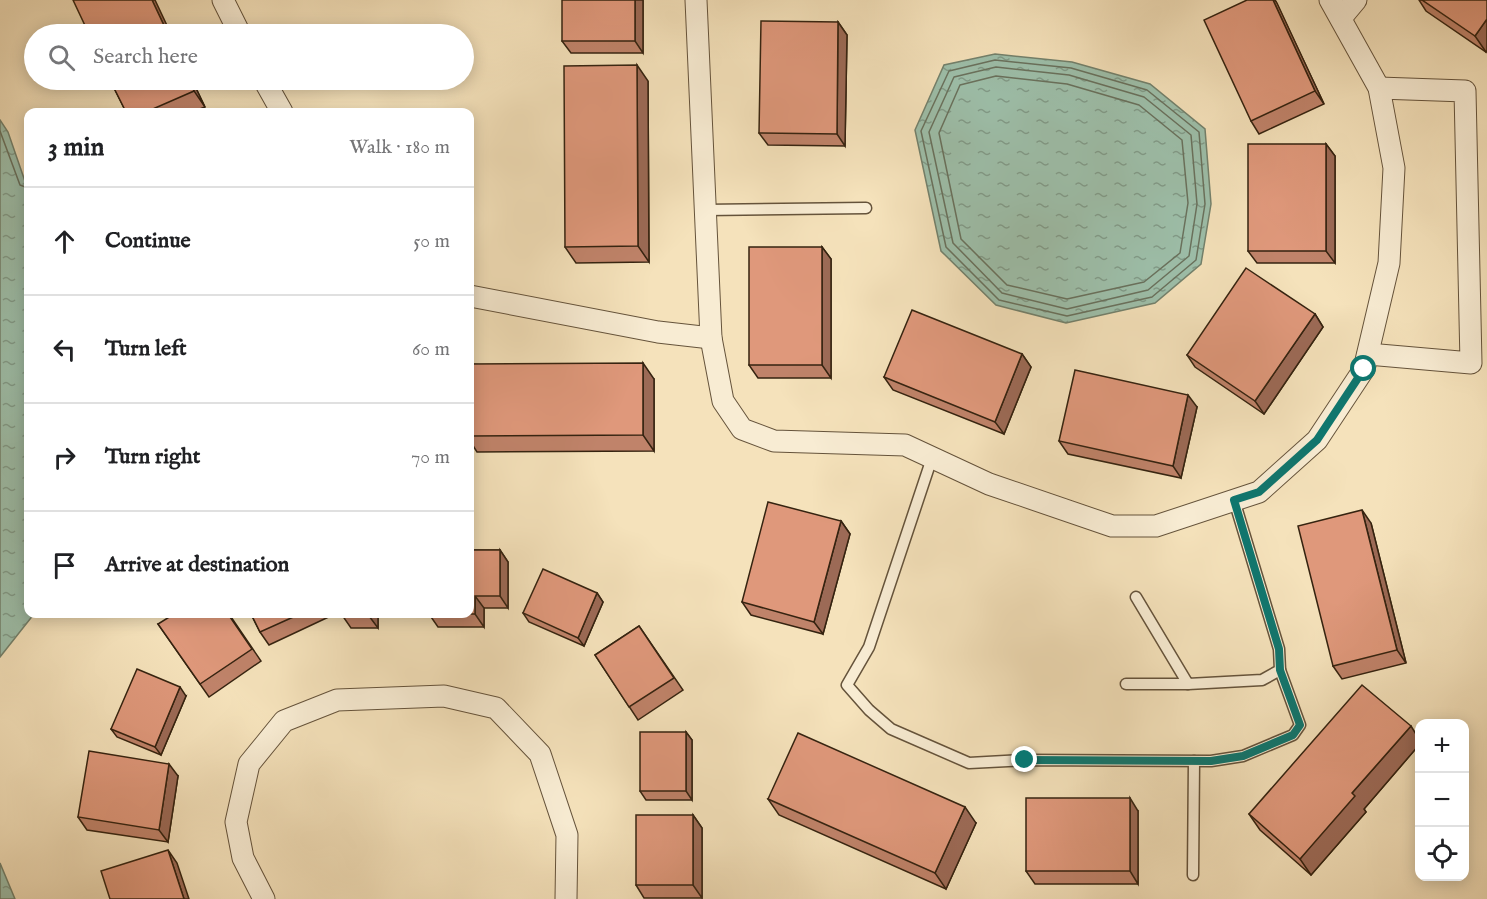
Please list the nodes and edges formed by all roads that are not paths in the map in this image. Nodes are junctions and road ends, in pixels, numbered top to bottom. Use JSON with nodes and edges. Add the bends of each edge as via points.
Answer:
{"nodes":[{"id":1,"x":223,"y":0,"type":"edge"},
{"id":2,"x":696,"y":0,"type":"edge"},
{"id":3,"x":1356,"y":0,"type":"edge"},
{"id":4,"x":1335,"y":9,"type":"edge"},
{"id":5,"x":235,"y":24,"type":"edge"},
{"id":6,"x":1379,"y":88,"type":"junction"},
{"id":7,"x":270,"y":90,"type":"edge"},
{"id":8,"x":280,"y":108,"type":"edge"},
{"id":9,"x":866,"y":208,"type":"dead end"},
{"id":10,"x":705,"y":210,"type":"junction"},
{"id":11,"x":474,"y":297,"type":"edge"},
{"id":12,"x":711,"y":338,"type":"junction"},
{"id":13,"x":1368,"y":354,"type":"junction"},
{"id":14,"x":932,"y":458,"type":"junction"},
{"id":15,"x":1234,"y":500,"type":"junction"},
{"id":16,"x":1136,"y":597,"type":"dead end"},
{"id":17,"x":1280,"y":670,"type":"junction"},
{"id":18,"x":1126,"y":684,"type":"dead end"},
{"id":19,"x":1188,"y":684,"type":"junction"},
{"id":20,"x":1194,"y":761,"type":"junction"},
{"id":21,"x":1193,"y":875,"type":"dead end"},
{"id":22,"x":264,"y":899,"type":"edge"},
{"id":23,"x":566,"y":899,"type":"edge"}],
"edges":[{"from":1,"to":5,"type":"street"},
{"from":2,"to":10,"type":"street"},
{"from":3,"to":4,"type":"street"},
{"from":4,"to":6,"type":"street"},
{"from":6,"to":13,"type":"street","via":[[1394,168],[1389,263]]},
{"from":6,"to":13,"type":"street","via":[[1465,91],[1470,363]]},
{"from":7,"to":8,"type":"street"},
{"from":9,"to":10,"type":"lane"},
{"from":10,"to":12,"type":"street"},
{"from":11,"to":12,"type":"street","via":[[658,332]]},
{"from":12,"to":14,"type":"street","via":[[723,401],[742,429],[774,441],[905,445]]},
{"from":13,"to":15,"type":"street","via":[[1364,369],[1317,440],[1259,492]]},
{"from":14,"to":15,"type":"street","via":[[989,484],[1112,526],[1156,526]]},
{"from":14,"to":20,"type":"lane","via":[[869,648],[847,685],[891,729],[969,763]]},
{"from":15,"to":17,"type":"lane","via":[[1279,649]]},
{"from":16,"to":19,"type":"lane"},
{"from":17,"to":19,"type":"lane","via":[[1262,680]]},
{"from":17,"to":20,"type":"lane","via":[[1300,725],[1293,735],[1243,756]]},
{"from":18,"to":19,"type":"lane"},
{"from":20,"to":21,"type":"lane"},
{"from":22,"to":23,"type":"street","via":[[243,858],[236,822],[249,764],[284,721],[337,700],[444,696],[496,708],[540,754],[567,835]]}]}
